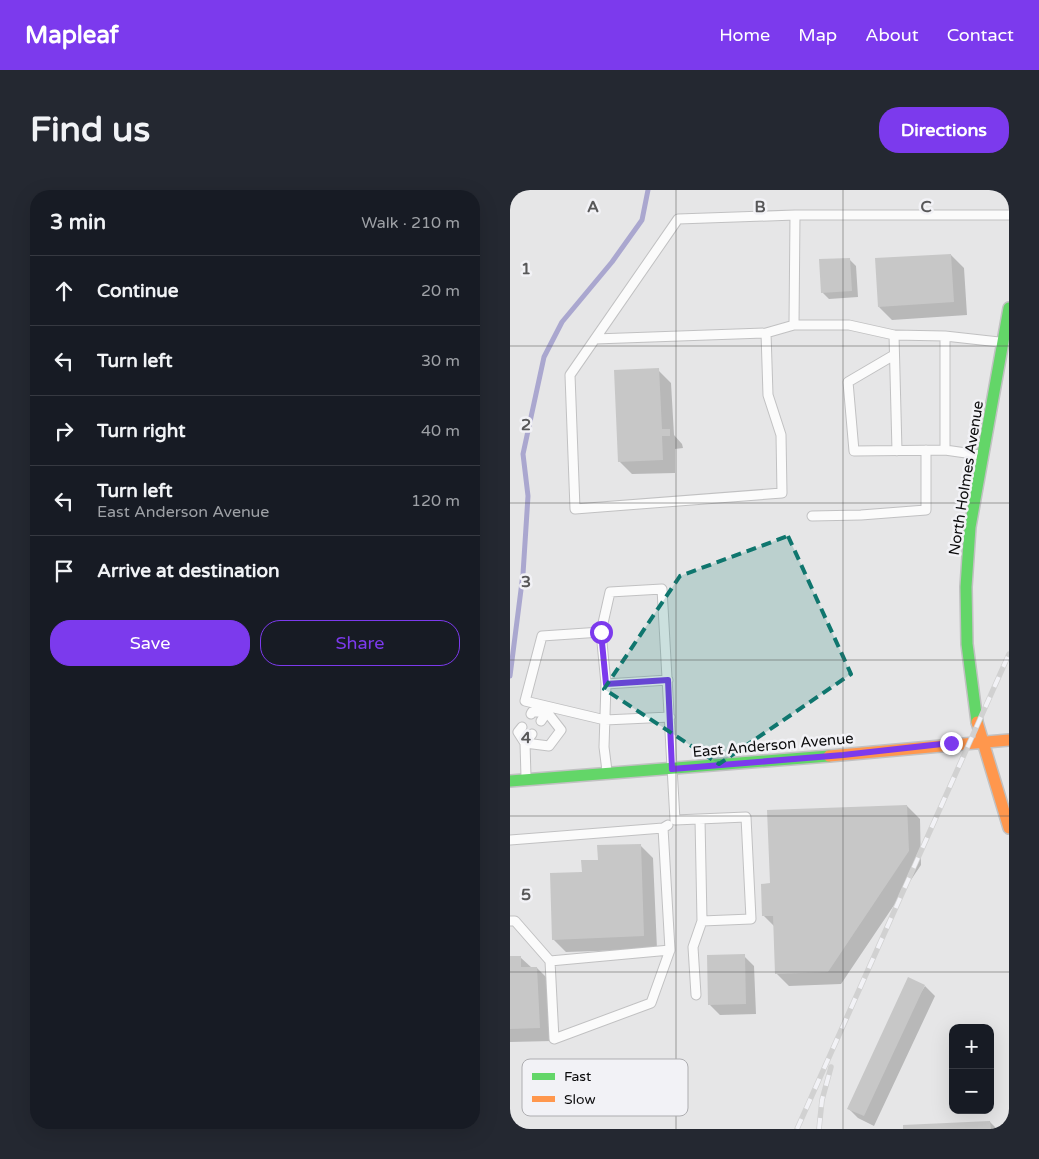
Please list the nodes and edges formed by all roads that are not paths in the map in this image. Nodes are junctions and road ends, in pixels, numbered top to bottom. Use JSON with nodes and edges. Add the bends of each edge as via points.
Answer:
{"nodes":[{"id":1,"x":795,"y":215,"type":"junction"},
{"id":2,"x":1009,"y":215,"type":"edge"},
{"id":3,"x":1009,"y":308,"type":"edge"},
{"id":4,"x":794,"y":325,"type":"junction"},
{"id":5,"x":766,"y":333,"type":"junction"},
{"id":6,"x":894,"y":335,"type":"junction"},
{"id":7,"x":945,"y":336,"type":"junction"},
{"id":8,"x":595,"y":339,"type":"junction"},
{"id":9,"x":1004,"y":342,"type":"junction"},
{"id":10,"x":894,"y":354,"type":"junction"},
{"id":11,"x":926,"y":450,"type":"junction"},
{"id":12,"x":946,"y":450,"type":"junction"},
{"id":13,"x":897,"y":451,"type":"junction"},
{"id":14,"x":983,"y":456,"type":"junction"},
{"id":15,"x":812,"y":516,"type":"dead end"},
{"id":16,"x":601,"y":632,"type":"junction"},
{"id":17,"x":668,"y":680,"type":"junction"},
{"id":18,"x":606,"y":684,"type":"junction"},
{"id":19,"x":549,"y":709,"type":"junction"},
{"id":20,"x":531,"y":714,"type":"dead end"},
{"id":21,"x":670,"y":717,"type":"junction"},
{"id":22,"x":541,"y":720,"type":"dead end"},
{"id":23,"x":605,"y":720,"type":"junction"},
{"id":24,"x":522,"y":727,"type":"dead end"},
{"id":25,"x":532,"y":734,"type":"dead end"},
{"id":26,"x":1009,"y":740,"type":"edge"},
{"id":27,"x":983,"y":741,"type":"junction"},
{"id":28,"x":525,"y":743,"type":"junction"},
{"id":29,"x":672,"y":769,"type":"junction"},
{"id":30,"x":607,"y":774,"type":"junction"},
{"id":31,"x":510,"y":780,"type":"edge"},
{"id":32,"x":526,"y":780,"type":"junction"},
{"id":33,"x":700,"y":819,"type":"junction"},
{"id":34,"x":675,"y":820,"type":"junction"},
{"id":35,"x":664,"y":828,"type":"junction"},
{"id":36,"x":1009,"y":828,"type":"edge"},
{"id":37,"x":510,"y":840,"type":"edge"},
{"id":38,"x":510,"y":921,"type":"edge"},
{"id":39,"x":702,"y":921,"type":"junction"},
{"id":40,"x":670,"y":950,"type":"junction"},
{"id":41,"x":550,"y":961,"type":"junction"},
{"id":42,"x":696,"y":995,"type":"dead end"}],
"edges":[{"from":1,"to":2,"type":"lane"},
{"from":1,"to":4,"type":"lane"},
{"from":1,"to":8,"type":"lane","via":[[678,219]]},
{"from":3,"to":9,"type":"main road","name":"North Holmes Avenue"},
{"from":4,"to":5,"type":"lane"},
{"from":4,"to":6,"type":"lane","via":[[849,325]]},
{"from":5,"to":8,"type":"lane"},
{"from":5,"to":8,"type":"lane","via":[[768,395],[781,435],[782,492],[576,510],[570,376]]},
{"from":6,"to":7,"type":"lane"},
{"from":6,"to":10,"type":"lane"},
{"from":7,"to":9,"type":"lane"},
{"from":7,"to":12,"type":"lane"},
{"from":9,"to":14,"type":"main road","name":"North Holmes Avenue"},
{"from":10,"to":13,"type":"lane"},
{"from":10,"to":13,"type":"lane","via":[[848,382],[854,451]]},
{"from":11,"to":12,"type":"lane"},
{"from":11,"to":13,"type":"lane"},
{"from":11,"to":15,"type":"lane","via":[[926,510]]},
{"from":12,"to":14,"type":"lane"},
{"from":14,"to":27,"type":"main road","name":"North Holmes Avenue","via":[[970,528],[966,644],[972,699]]},
{"from":16,"to":17,"type":"lane","via":[[610,592],[662,589]]},
{"from":16,"to":18,"type":"lane"},
{"from":16,"to":19,"type":"lane","via":[[542,636],[525,701]]},
{"from":17,"to":18,"type":"lane"},
{"from":17,"to":21,"type":"lane"},
{"from":18,"to":23,"type":"lane"},
{"from":19,"to":20,"type":"lane"},
{"from":19,"to":22,"type":"lane"},
{"from":19,"to":23,"type":"lane"},
{"from":19,"to":28,"type":"lane","via":[[561,730],[549,746]]},
{"from":21,"to":23,"type":"lane"},
{"from":21,"to":29,"type":"lane"},
{"from":23,"to":30,"type":"lane"},
{"from":24,"to":28,"type":"lane","via":[[518,732]]},
{"from":25,"to":28,"type":"lane"},
{"from":26,"to":27,"type":"main road","name":"East Anderson Avenue"},
{"from":27,"to":29,"type":"main road","name":"East Anderson Avenue"},
{"from":27,"to":36,"type":"main road","name":"North Holmes Avenue"},
{"from":28,"to":32,"type":"lane"},
{"from":29,"to":30,"type":"main road","name":"East Anderson Avenue"},
{"from":29,"to":34,"type":"lane"},
{"from":30,"to":32,"type":"main road","name":"East Anderson Avenue"},
{"from":31,"to":32,"type":"main road","name":"East Anderson Avenue"},
{"from":33,"to":34,"type":"lane"},
{"from":33,"to":39,"type":"lane"},
{"from":33,"to":39,"type":"lane","via":[[746,817],[751,919]]},
{"from":34,"to":35,"type":"lane"},
{"from":35,"to":37,"type":"lane"},
{"from":35,"to":40,"type":"lane"},
{"from":38,"to":41,"type":"lane","via":[[515,921]]},
{"from":39,"to":42,"type":"lane","via":[[693,947]]},
{"from":40,"to":41,"type":"lane"},
{"from":40,"to":41,"type":"lane","via":[[651,1003],[554,1039]]}]}
